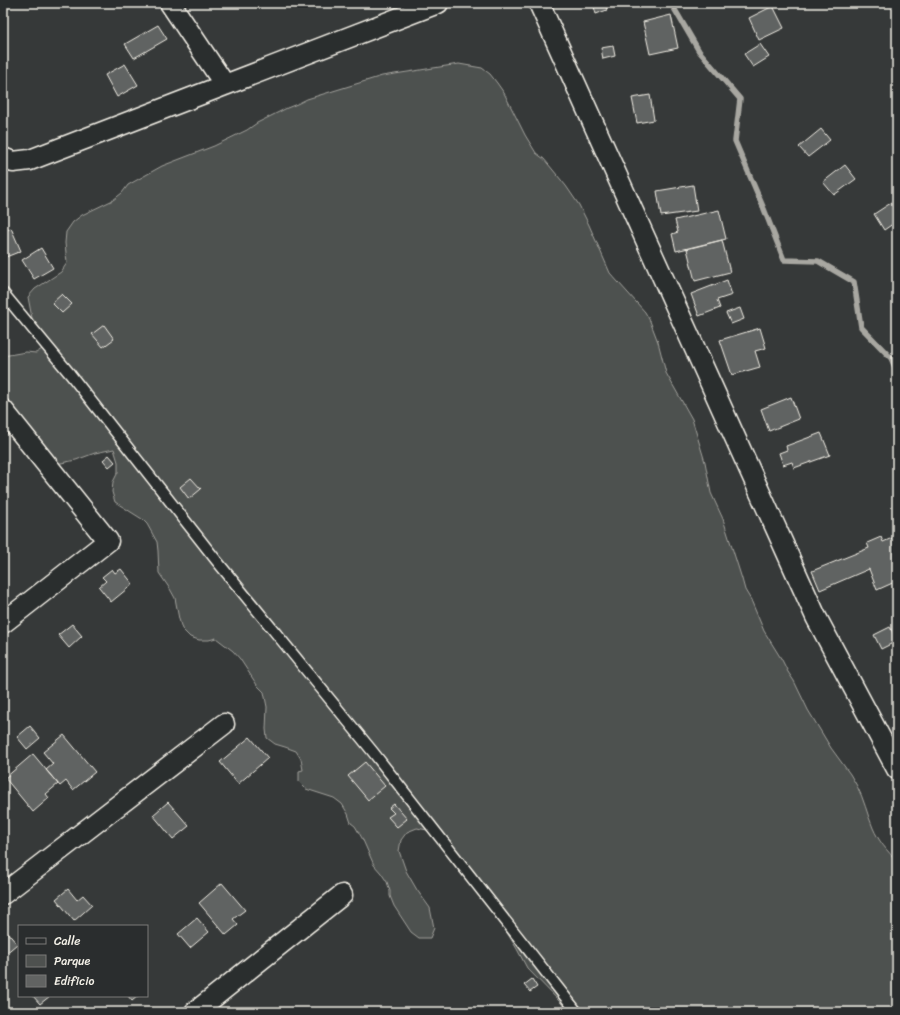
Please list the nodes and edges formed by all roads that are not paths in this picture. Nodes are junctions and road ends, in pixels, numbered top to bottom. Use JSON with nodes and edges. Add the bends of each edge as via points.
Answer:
{"nodes":[{"id":1,"x":170,"y":3,"type":"edge"},
{"id":2,"x":438,"y":3,"type":"edge"},
{"id":3,"x":539,"y":3,"type":"edge"},
{"id":4,"x":225,"y":85,"type":"junction"},
{"id":5,"x":3,"y":158,"type":"edge"},
{"id":6,"x":3,"y":293,"type":"edge"},
{"id":7,"x":3,"y":410,"type":"edge"},
{"id":8,"x":3,"y":623,"type":"edge"},
{"id":9,"x":224,"y":724,"type":"dead end"},
{"id":10,"x":897,"y":769,"type":"edge"},
{"id":11,"x":3,"y":894,"type":"edge"},
{"id":12,"x":342,"y":895,"type":"dead end"},
{"id":13,"x":195,"y":1012,"type":"edge"},
{"id":14,"x":577,"y":1012,"type":"edge"}],
"edges":[{"from":1,"to":4,"type":"street"},
{"from":2,"to":4,"type":"street"},
{"from":3,"to":10,"type":"street","via":[[816,617]]},
{"from":4,"to":5,"type":"street","via":[[30,160],[13,162]]},
{"from":6,"to":14,"type":"lane","via":[[373,752]]},
{"from":7,"to":8,"type":"street","via":[[108,541]]},
{"from":9,"to":11,"type":"street"},
{"from":12,"to":13,"type":"street"}]}
